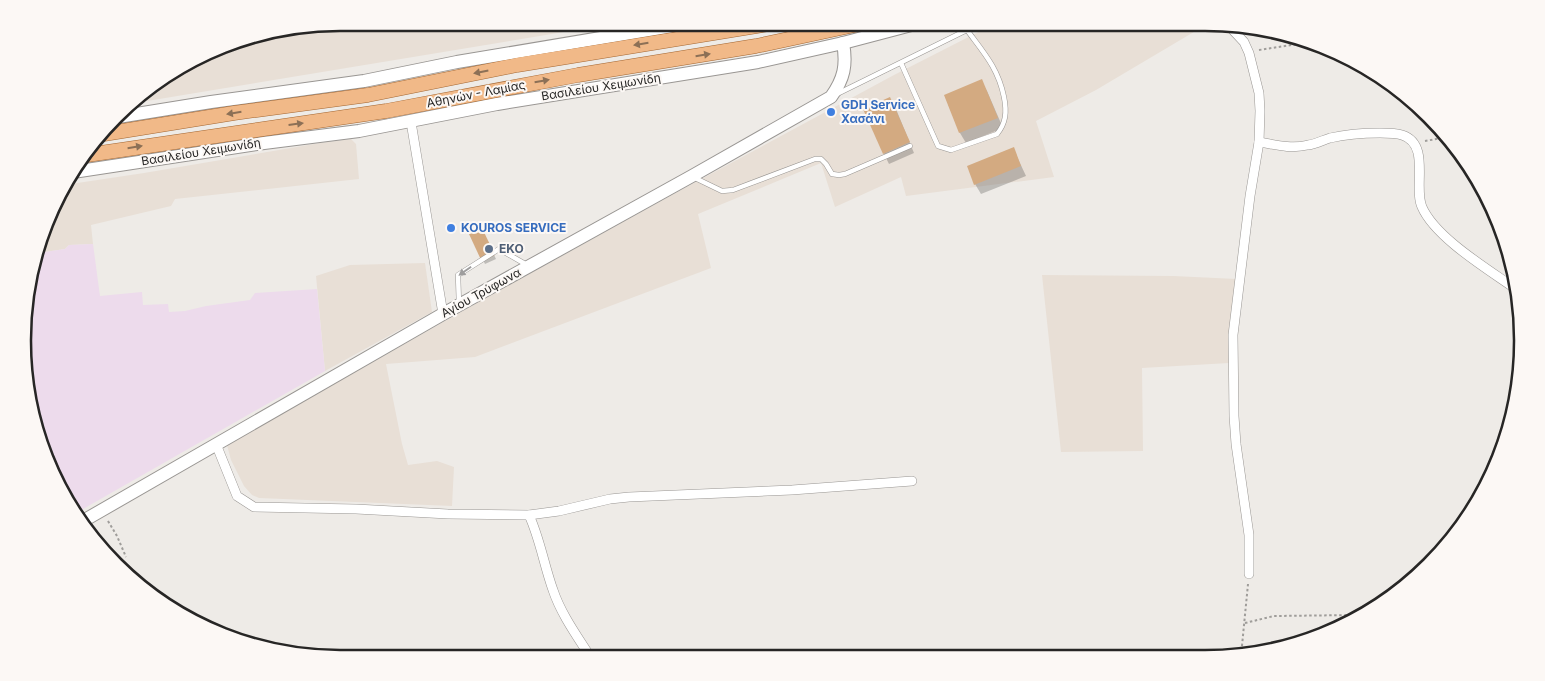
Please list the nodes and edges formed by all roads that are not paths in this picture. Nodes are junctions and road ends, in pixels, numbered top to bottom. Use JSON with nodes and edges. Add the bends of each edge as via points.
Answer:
{"nodes":[{"id":1,"x":637,"y":31,"type":"edge"},
{"id":2,"x":721,"y":31,"type":"edge"},
{"id":3,"x":824,"y":31,"type":"edge"},
{"id":4,"x":886,"y":31,"type":"edge"},
{"id":5,"x":965,"y":31,"type":"edge"},
{"id":6,"x":968,"y":31,"type":"edge"},
{"id":7,"x":1236,"y":33,"type":"edge"},
{"id":8,"x":843,"y":43,"type":"junction"},
{"id":9,"x":901,"y":63,"type":"junction"},
{"id":10,"x":831,"y":97,"type":"junction"},
{"id":11,"x":129,"y":115,"type":"edge"},
{"id":12,"x":410,"y":122,"type":"junction"},
{"id":13,"x":112,"y":133,"type":"edge"},
{"id":14,"x":1259,"y":142,"type":"junction"},
{"id":15,"x":910,"y":146,"type":"dead end"},
{"id":16,"x":94,"y":154,"type":"edge"},
{"id":17,"x":82,"y":171,"type":"edge"},
{"id":18,"x":692,"y":176,"type":"junction"},
{"id":19,"x":529,"y":266,"type":"junction"},
{"id":20,"x":1509,"y":284,"type":"edge"},
{"id":21,"x":459,"y":306,"type":"junction"},
{"id":22,"x":443,"y":314,"type":"junction"},
{"id":23,"x":216,"y":444,"type":"junction"},
{"id":24,"x":912,"y":481,"type":"dead end"},
{"id":25,"x":529,"y":515,"type":"junction"},
{"id":26,"x":87,"y":518,"type":"edge"},
{"id":27,"x":1249,"y":574,"type":"road end"},
{"id":28,"x":586,"y":650,"type":"edge"}],
"edges":[{"from":1,"to":11,"type":"street","via":[[364,81]]},
{"from":2,"to":13,"type":"main road","name":"Αθηνών - Λαμίας","one_way":true,"via":[[517,65],[355,97]]},
{"from":16,"to":3,"type":"main road","name":"Αθηνών - Λαμίας","one_way":true,"via":[[386,112]]},
{"from":4,"to":8,"type":"street","name":"Βασιλείου Χειμωνίδη"},
{"from":5,"to":9,"type":"lane"},
{"from":6,"to":9,"type":"lane","via":[[992,63],[1001,82],[1006,120],[997,134],[950,150],[938,146]]},
{"from":7,"to":14,"type":"street","via":[[1249,53],[1259,93]]},
{"from":8,"to":10,"type":"street","via":[[843,73]]},
{"from":8,"to":12,"type":"street","name":"Βασιλείου Χειμωνίδη","via":[[758,62],[497,104]]},
{"from":9,"to":10,"type":"lane"},
{"from":10,"to":18,"type":"street","name":"Αγίου Τρύφωνα"},
{"from":12,"to":17,"type":"street","name":"Βασιλείου Χειμωνίδη"},
{"from":12,"to":22,"type":"street"},
{"from":14,"to":20,"type":"street","via":[[1291,147],[1356,133],[1403,135],[1414,143],[1419,161],[1418,200],[1426,216],[1450,240]]},
{"from":14,"to":27,"type":"street","via":[[1233,335],[1234,416],[1249,535]]},
{"from":15,"to":18,"type":"lane","via":[[845,174],[832,174],[821,159],[815,159],[733,190],[722,191]]},
{"from":18,"to":19,"type":"street","name":"Αγίου Τρύφωνα"},
{"from":19,"to":21,"type":"street","name":"Αγίου Τρύφωνα"},
{"from":19,"to":21,"type":"lane","one_way":true,"via":[[499,249],[458,275]]},
{"from":21,"to":22,"type":"street","name":"Αγίου Τρύφωνα"},
{"from":22,"to":23,"type":"street","name":"Αγίου Τρύφωνα"},
{"from":23,"to":25,"type":"street","via":[[237,496],[254,507]]},
{"from":23,"to":26,"type":"street","name":"Αγίου Τρύφωνα"},
{"from":24,"to":25,"type":"street","via":[[610,499]]},
{"from":25,"to":28,"type":"street","via":[[552,589]]}]}
